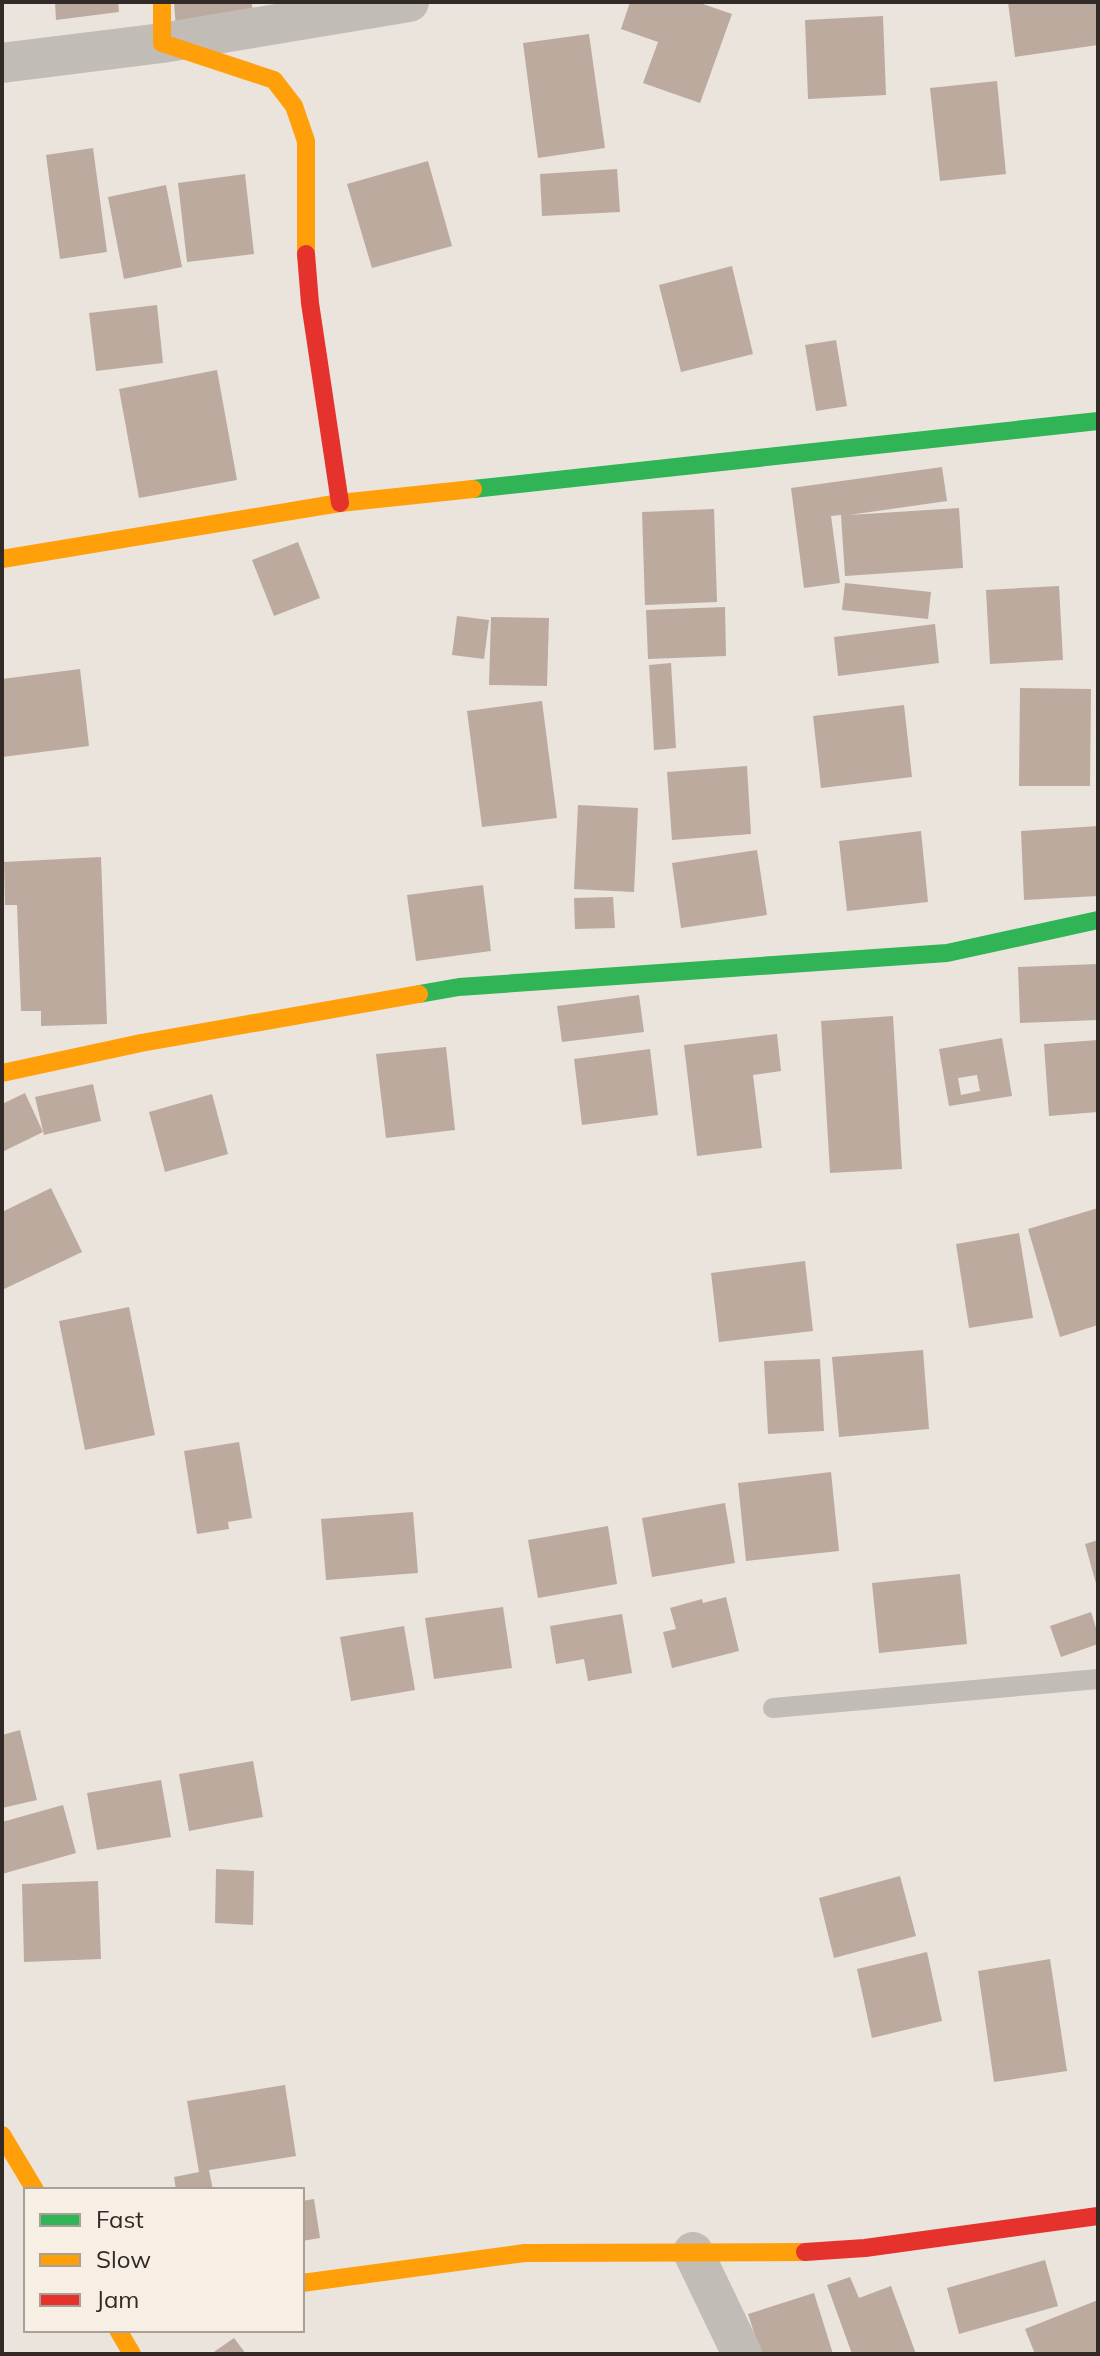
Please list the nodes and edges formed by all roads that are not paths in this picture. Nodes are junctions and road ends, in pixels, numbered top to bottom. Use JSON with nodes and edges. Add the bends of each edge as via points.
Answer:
{"nodes":[{"id":1,"x":162,"y":2,"type":"edge"},
{"id":2,"x":409,"y":2,"type":"edge"},
{"id":3,"x":162,"y":43,"type":"junction"},
{"id":4,"x":2,"y":63,"type":"edge"},
{"id":5,"x":1098,"y":421,"type":"edge"},
{"id":6,"x":340,"y":503,"type":"junction"},
{"id":7,"x":2,"y":559,"type":"edge"},
{"id":8,"x":1098,"y":920,"type":"edge"},
{"id":9,"x":2,"y":1073,"type":"edge"},
{"id":10,"x":1098,"y":1679,"type":"edge"},
{"id":11,"x":773,"y":1708,"type":"dead end"},
{"id":12,"x":2,"y":2135,"type":"edge"},
{"id":13,"x":34,"y":2188,"type":"edge"},
{"id":14,"x":1098,"y":2216,"type":"edge"},
{"id":15,"x":693,"y":2252,"type":"junction"},
{"id":16,"x":304,"y":2283,"type":"edge"},
{"id":17,"x":119,"y":2332,"type":"edge"},
{"id":18,"x":132,"y":2354,"type":"edge"},
{"id":19,"x":742,"y":2354,"type":"edge"}],
"edges":[{"from":1,"to":3,"type":"street"},
{"from":2,"to":3,"type":"street"},
{"from":3,"to":4,"type":"street"},
{"from":3,"to":6,"type":"street","via":[[274,80],[294,106],[306,141],[310,303]]},
{"from":5,"to":6,"type":"street"},
{"from":6,"to":7,"type":"street"},
{"from":8,"to":9,"type":"street","via":[[947,953],[459,987]]},
{"from":10,"to":11,"type":"lane"},
{"from":12,"to":13,"type":"street"},
{"from":14,"to":15,"type":"street","via":[[865,2248]]},
{"from":15,"to":16,"type":"street","via":[[525,2253]]},
{"from":15,"to":19,"type":"street"},
{"from":17,"to":18,"type":"street"}]}
